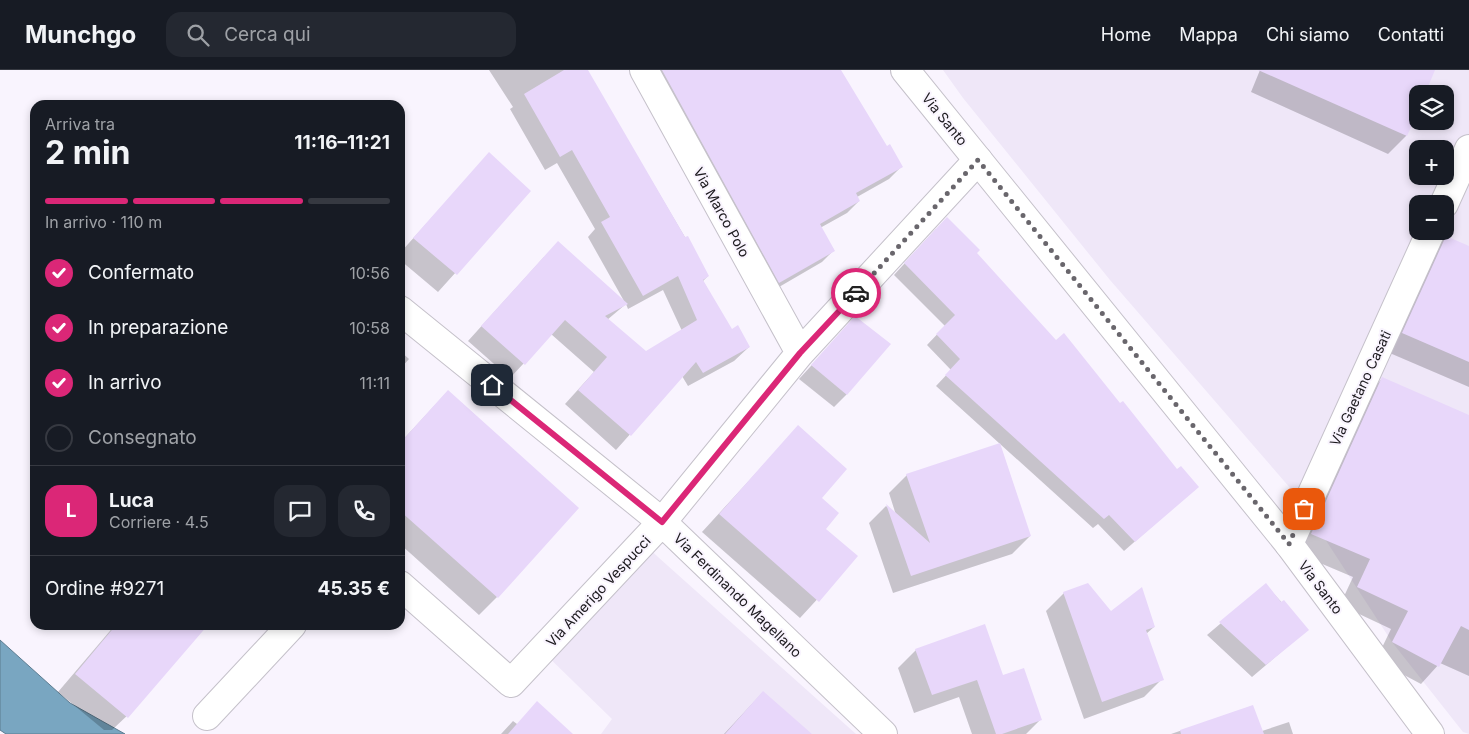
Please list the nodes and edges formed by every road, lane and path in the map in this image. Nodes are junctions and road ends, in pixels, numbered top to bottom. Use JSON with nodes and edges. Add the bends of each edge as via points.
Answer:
{"nodes":[{"id":1,"x":644,"y":70,"type":"edge"},
{"id":2,"x":905,"y":70,"type":"edge"},
{"id":3,"x":1469,"y":149,"type":"edge"},
{"id":4,"x":978,"y":160,"type":"junction"},
{"id":5,"x":1448,"y":195,"type":"edge"},
{"id":6,"x":1427,"y":240,"type":"edge"},
{"id":7,"x":405,"y":314,"type":"edge"},
{"id":8,"x":800,"y":353,"type":"junction"},
{"id":9,"x":662,"y":522,"type":"junction"},
{"id":10,"x":1289,"y":544,"type":"junction"},
{"id":11,"x":405,"y":589,"type":"edge"},
{"id":12,"x":287,"y":630,"type":"edge"},
{"id":13,"x":207,"y":716,"type":"dead end"},
{"id":14,"x":884,"y":734,"type":"edge"},
{"id":15,"x":1430,"y":734,"type":"edge"}],
"edges":[{"from":1,"to":8,"type":"street","name":"Via Marco Polo"},
{"from":2,"to":4,"type":"street","name":"Via Santo"},
{"from":3,"to":5,"type":"street"},
{"from":4,"to":8,"type":"street","name":"Via Amerigo Vespucci"},
{"from":4,"to":10,"type":"street","name":"Via Santo"},
{"from":6,"to":10,"type":"street","name":"Via Gaetano Casati"},
{"from":7,"to":9,"type":"street","name":"Via Ferdinando Magellano"},
{"from":8,"to":9,"type":"street","name":"Via Amerigo Vespucci"},
{"from":9,"to":11,"type":"street","name":"Via Amerigo Vespucci","via":[[511,683]]},
{"from":9,"to":14,"type":"street","name":"Via Ferdinando Magellano"},
{"from":10,"to":15,"type":"street","name":"Via Santo"},
{"from":12,"to":13,"type":"street"}]}
